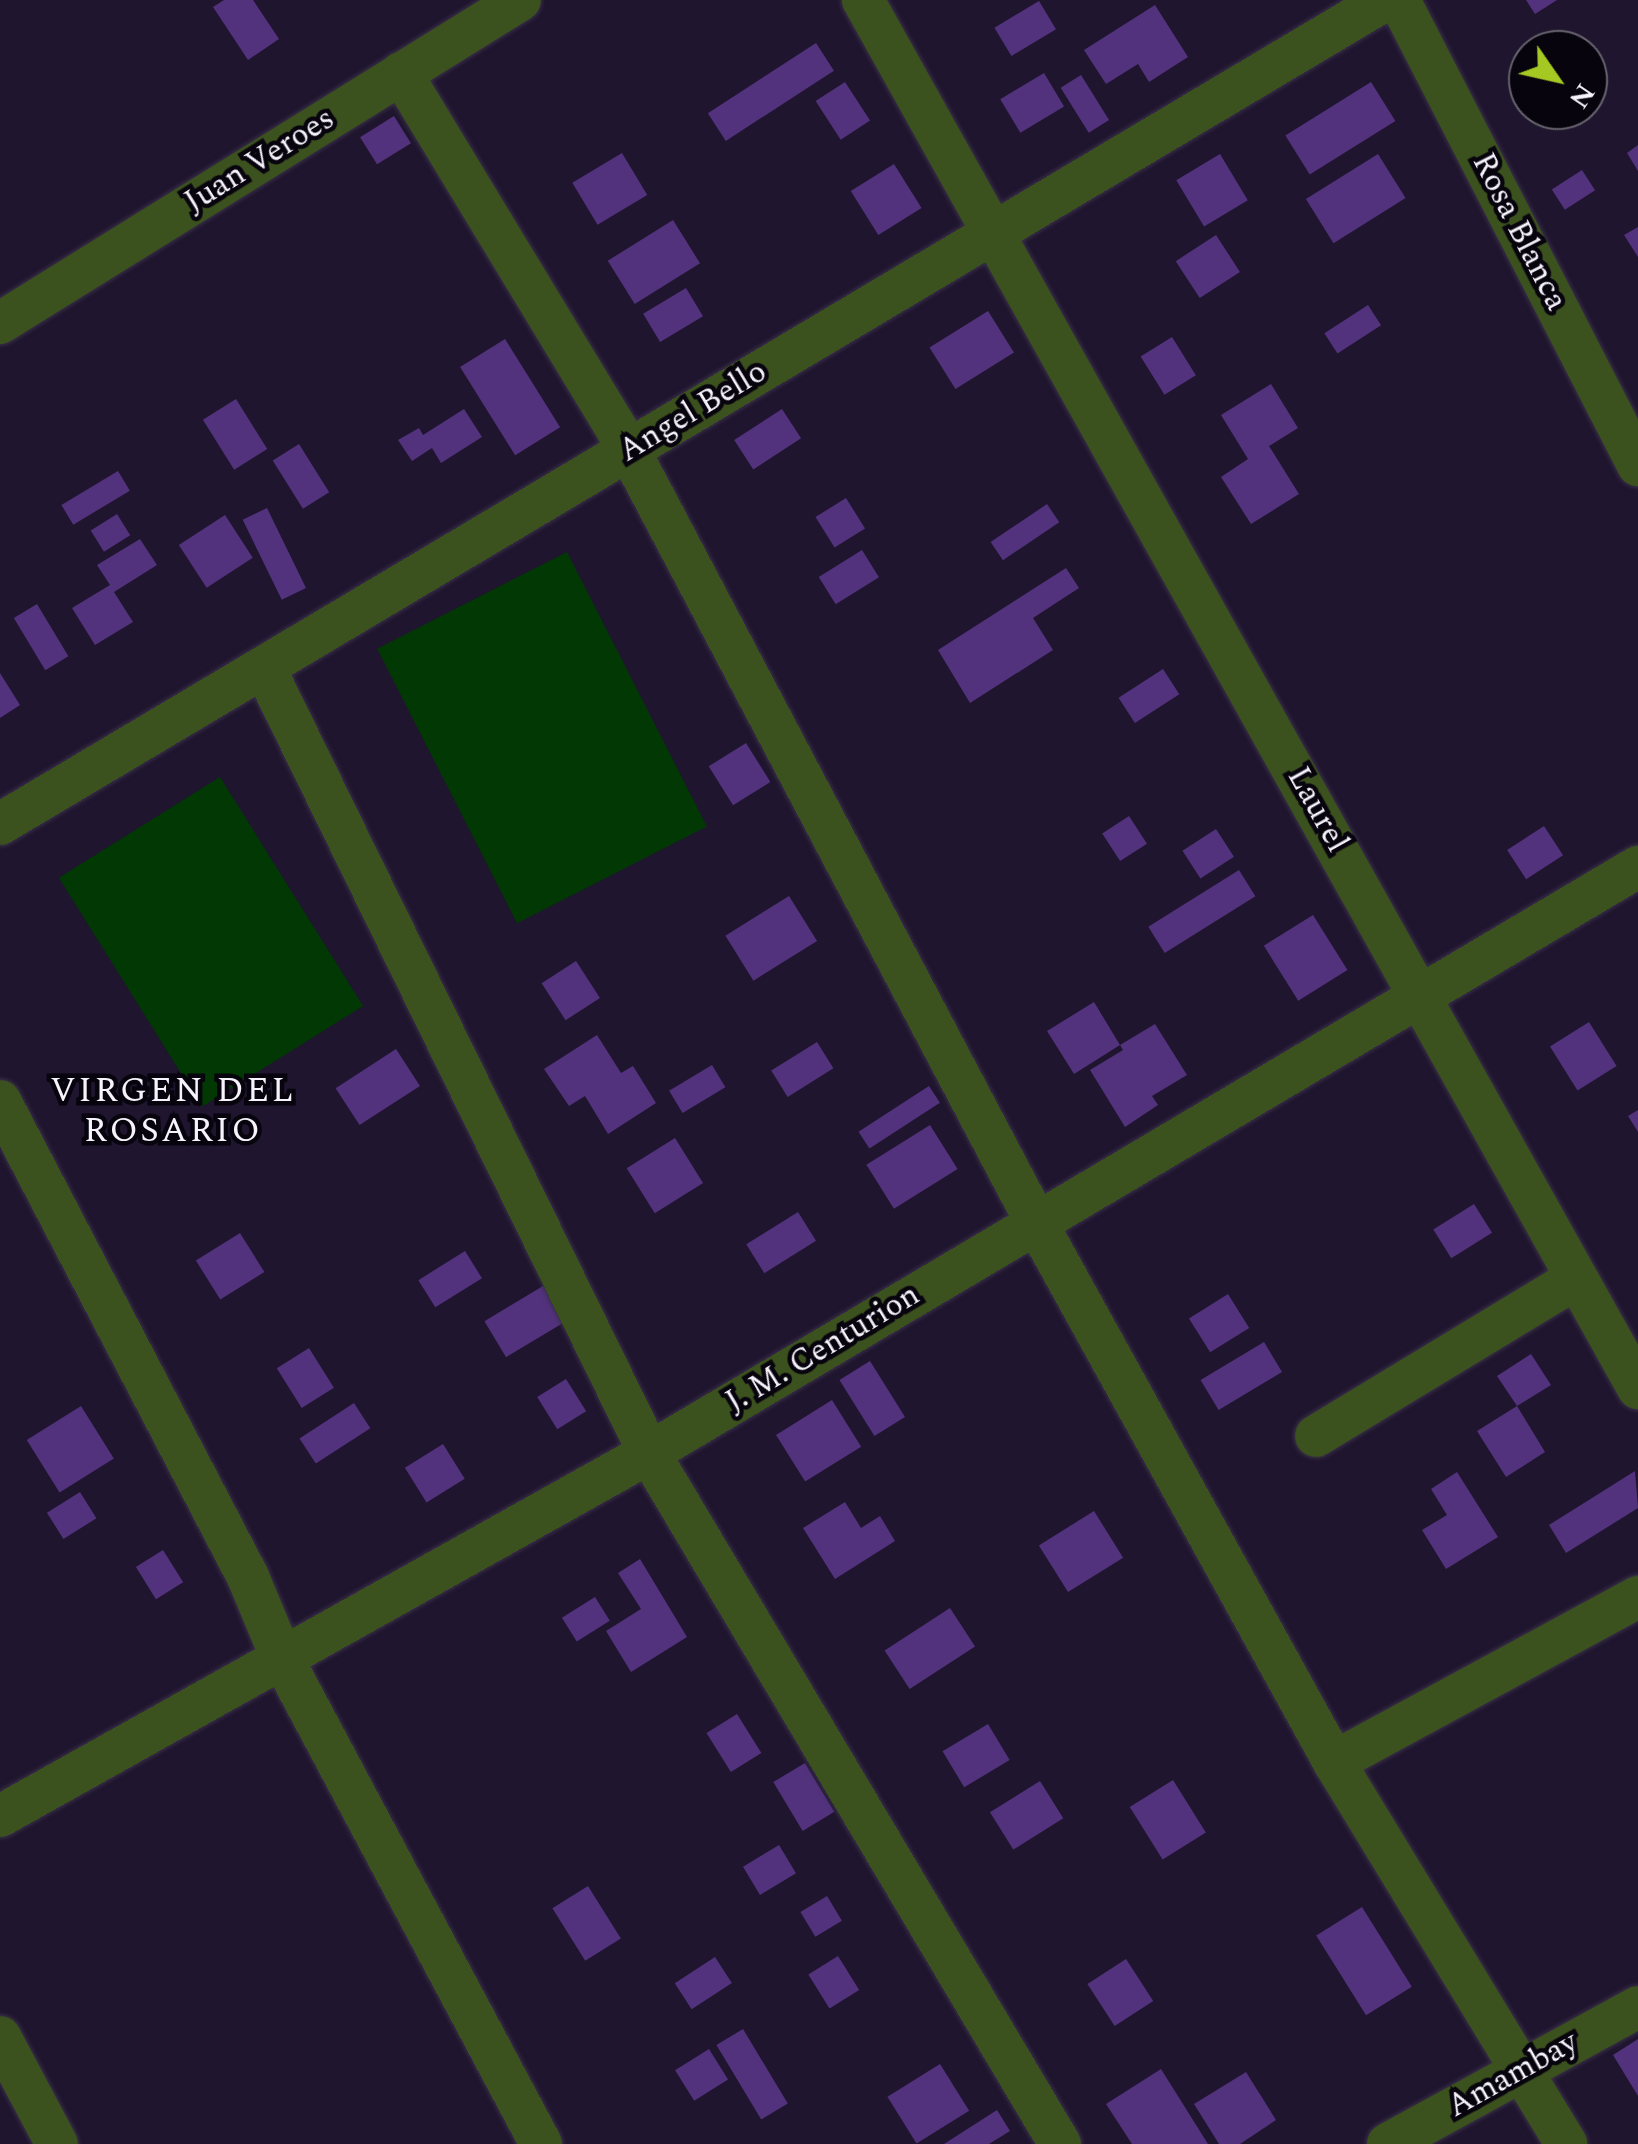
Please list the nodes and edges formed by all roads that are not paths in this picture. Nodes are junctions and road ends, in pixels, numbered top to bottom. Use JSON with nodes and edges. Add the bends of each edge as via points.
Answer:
{"nodes":[{"id":1,"x":520,"y":0,"type":"edge"},
{"id":2,"x":863,"y":0,"type":"edge"},
{"id":3,"x":1386,"y":0,"type":"edge"},
{"id":4,"x":1398,"y":0,"type":"edge"},
{"id":5,"x":401,"y":73,"type":"junction"},
{"id":6,"x":994,"y":233,"type":"junction"},
{"id":7,"x":0,"y":323,"type":"edge"},
{"id":8,"x":628,"y":450,"type":"junction"},
{"id":9,"x":1638,"y":465,"type":"edge"},
{"id":10,"x":264,"y":668,"type":"junction"},
{"id":11,"x":0,"y":824,"type":"edge"},
{"id":12,"x":1638,"y":867,"type":"edge"},
{"id":13,"x":1422,"y":998,"type":"junction"},
{"id":14,"x":0,"y":1100,"type":"edge"},
{"id":15,"x":1036,"y":1222,"type":"junction"},
{"id":16,"x":1575,"y":1279,"type":"junction"},
{"id":17,"x":1638,"y":1388,"type":"edge"},
{"id":18,"x":1316,"y":1436,"type":"dead end"},
{"id":19,"x":648,"y":1453,"type":"junction"},
{"id":20,"x":1638,"y":1598,"type":"edge"},
{"id":21,"x":280,"y":1654,"type":"junction"},
{"id":22,"x":1334,"y":1762,"type":"junction"},
{"id":23,"x":0,"y":1816,"type":"edge"},
{"id":24,"x":1638,"y":2007,"type":"edge"},
{"id":25,"x":0,"y":2037,"type":"edge"},
{"id":26,"x":1523,"y":2069,"type":"junction"},
{"id":27,"x":57,"y":2144,"type":"edge"},
{"id":28,"x":541,"y":2144,"type":"edge"},
{"id":29,"x":1060,"y":2144,"type":"edge"},
{"id":30,"x":1388,"y":2144,"type":"edge"},
{"id":31,"x":1566,"y":2144,"type":"edge"}],
"edges":[{"from":1,"to":5,"type":"street","name":"Juan Veroes"},
{"from":2,"to":6,"type":"street","name":"Laurel"},
{"from":3,"to":6,"type":"street","name":"Angel Bello"},
{"from":4,"to":9,"type":"street","name":"Rosa Blanca"},
{"from":5,"to":7,"type":"street","name":"Juan Veroes"},
{"from":5,"to":8,"type":"street"},
{"from":6,"to":8,"type":"street","name":"Angel Bello"},
{"from":6,"to":13,"type":"street","name":"Laurel"},
{"from":8,"to":10,"type":"street","name":"Angel Bello"},
{"from":8,"to":15,"type":"street"},
{"from":10,"to":11,"type":"street","name":"Angel Bello"},
{"from":10,"to":19,"type":"street"},
{"from":12,"to":13,"type":"street","name":"J. M. Centurion"},
{"from":13,"to":15,"type":"street","name":"J. M. Centurion"},
{"from":13,"to":16,"type":"street","name":"Laurel"},
{"from":14,"to":21,"type":"street","via":[[248,1578]]},
{"from":15,"to":19,"type":"street","name":"J. M. Centurion"},
{"from":15,"to":22,"type":"street"},
{"from":16,"to":17,"type":"street","name":"Laurel"},
{"from":16,"to":18,"type":"street"},
{"from":19,"to":21,"type":"street","name":"J. M. Centurion"},
{"from":19,"to":29,"type":"street"},
{"from":20,"to":22,"type":"street"},
{"from":21,"to":23,"type":"street","name":"J. M. Centurion"},
{"from":21,"to":28,"type":"street"},
{"from":22,"to":26,"type":"street"},
{"from":24,"to":26,"type":"street","name":"Amambay"},
{"from":25,"to":27,"type":"street"},
{"from":26,"to":30,"type":"street","name":"Amambay"},
{"from":26,"to":31,"type":"street"}]}
